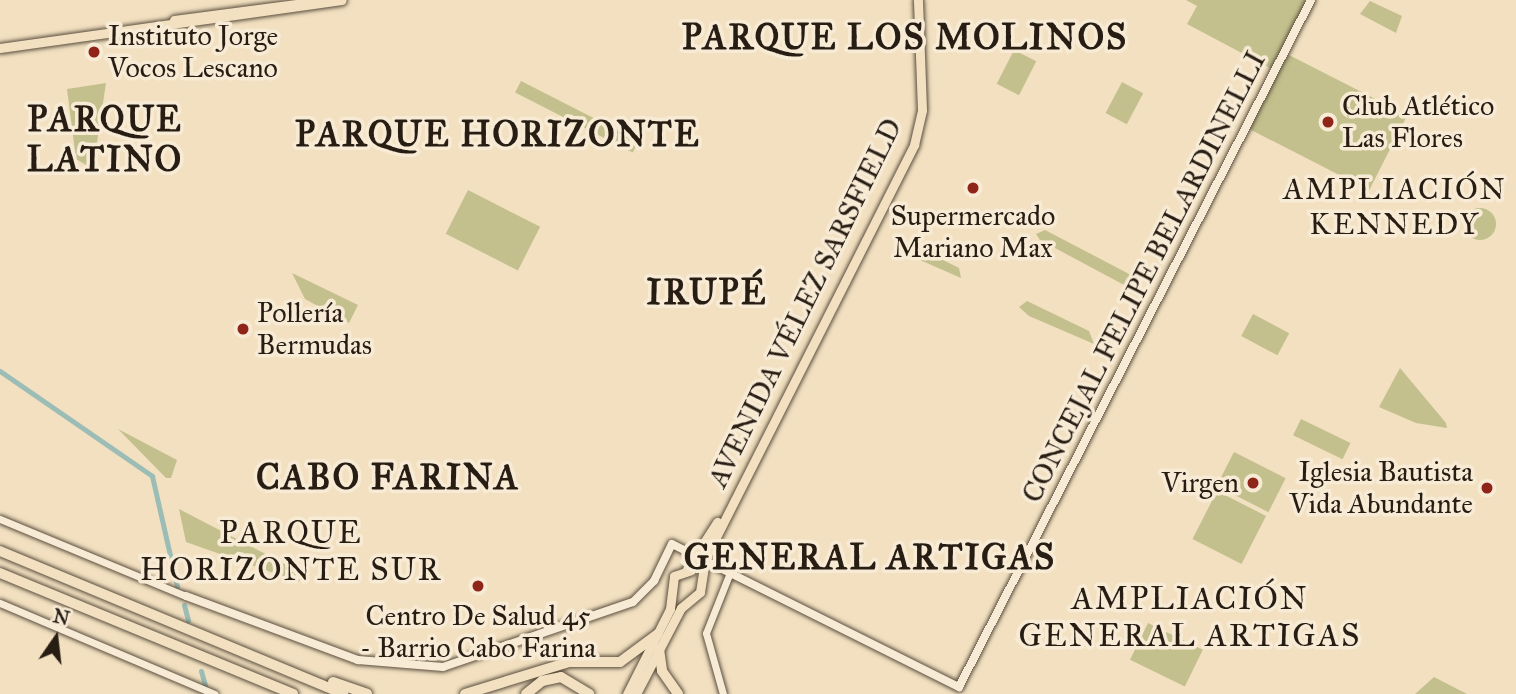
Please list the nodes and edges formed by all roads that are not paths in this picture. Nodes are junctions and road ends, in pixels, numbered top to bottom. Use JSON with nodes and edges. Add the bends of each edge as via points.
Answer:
{"nodes":[{"id":1,"x":324,"y":0,"type":"edge"},
{"id":2,"x":342,"y":0,"type":"edge"},
{"id":3,"x":915,"y":0,"type":"edge"},
{"id":4,"x":1311,"y":0,"type":"edge"},
{"id":5,"x":0,"y":42,"type":"edge"},
{"id":6,"x":0,"y":48,"type":"edge"},
{"id":7,"x":0,"y":519,"type":"edge"},
{"id":8,"x":0,"y":551,"type":"edge"},
{"id":9,"x":701,"y":558,"type":"junction"},
{"id":10,"x":687,"y":569,"type":"junction"},
{"id":11,"x":731,"y":570,"type":"junction"},
{"id":12,"x":0,"y":573,"type":"edge"},
{"id":13,"x":657,"y":575,"type":"junction"},
{"id":14,"x":700,"y":577,"type":"junction"},
{"id":15,"x":673,"y":586,"type":"junction"},
{"id":16,"x":186,"y":596,"type":"joint"},
{"id":17,"x":690,"y":599,"type":"junction"},
{"id":18,"x":0,"y":603,"type":"edge"},
{"id":19,"x":658,"y":634,"type":"junction"},
{"id":20,"x":234,"y":649,"type":"junction"},
{"id":21,"x":659,"y":649,"type":"junction"},
{"id":22,"x":256,"y":679,"type":"junction"},
{"id":23,"x":366,"y":693,"type":"edge"},
{"id":24,"x":214,"y":694,"type":"edge"},
{"id":25,"x":283,"y":694,"type":"edge"},
{"id":26,"x":293,"y":694,"type":"edge"},
{"id":27,"x":344,"y":694,"type":"edge"},
{"id":28,"x":466,"y":694,"type":"edge"},
{"id":29,"x":526,"y":694,"type":"edge"},
{"id":30,"x":589,"y":694,"type":"edge"},
{"id":31,"x":627,"y":694,"type":"edge"},
{"id":32,"x":636,"y":694,"type":"edge"},
{"id":33,"x":678,"y":694,"type":"edge"},
{"id":34,"x":723,"y":694,"type":"edge"}],
"edges":[{"from":1,"to":5,"type":"main road"},
{"from":2,"to":6,"type":"main road"},
{"from":3,"to":9,"type":"main road","name":"AVENIDA VÉLEZ SARSFIELD","via":[[916,139]]},
{"from":4,"to":11,"type":"main road","name":"CONCEJAL FELIPE BELARDINELLI","via":[[959,687]]},
{"from":7,"to":16,"type":"street"},
{"from":8,"to":20,"type":"highway"},
{"from":9,"to":10,"type":"main road","name":"AVENIDA VÉLEZ SARSFIELD"},
{"from":9,"to":11,"type":"main road"},
{"from":9,"to":13,"type":"main road","via":[[672,544]]},
{"from":9,"to":14,"type":"main road","name":"AVENIDA VÉLEZ SARSFIELD"},
{"from":10,"to":14,"type":"main road"},
{"from":10,"to":15,"type":"main road","name":"AVENIDA VÉLEZ SARSFIELD"},
{"from":11,"to":34,"type":"street","via":[[706,633]]},
{"from":12,"to":22,"type":"highway"},
{"from":13,"to":15,"type":"main road"},
{"from":13,"to":16,"type":"main road","via":[[626,606],[474,661],[433,668],[358,660]]},
{"from":14,"to":17,"type":"main road","name":"AVENIDA VÉLEZ SARSFIELD","via":[[701,589]]},
{"from":15,"to":17,"type":"main road"},
{"from":15,"to":19,"type":"main road"},
{"from":17,"to":21,"type":"main road"},
{"from":18,"to":24,"type":"street"},
{"from":19,"to":28,"type":"highway","via":[[620,662],[569,662]]},
{"from":19,"to":31,"type":"main road"},
{"from":20,"to":23,"type":"highway"},
{"from":20,"to":27,"type":"highway"},
{"from":21,"to":32,"type":"main road"},
{"from":21,"to":33,"type":"highway","via":[[662,671]]},
{"from":22,"to":25,"type":"highway"},
{"from":22,"to":26,"type":"highway"},
{"from":29,"to":30,"type":"highway","via":[[561,677]]}]}
